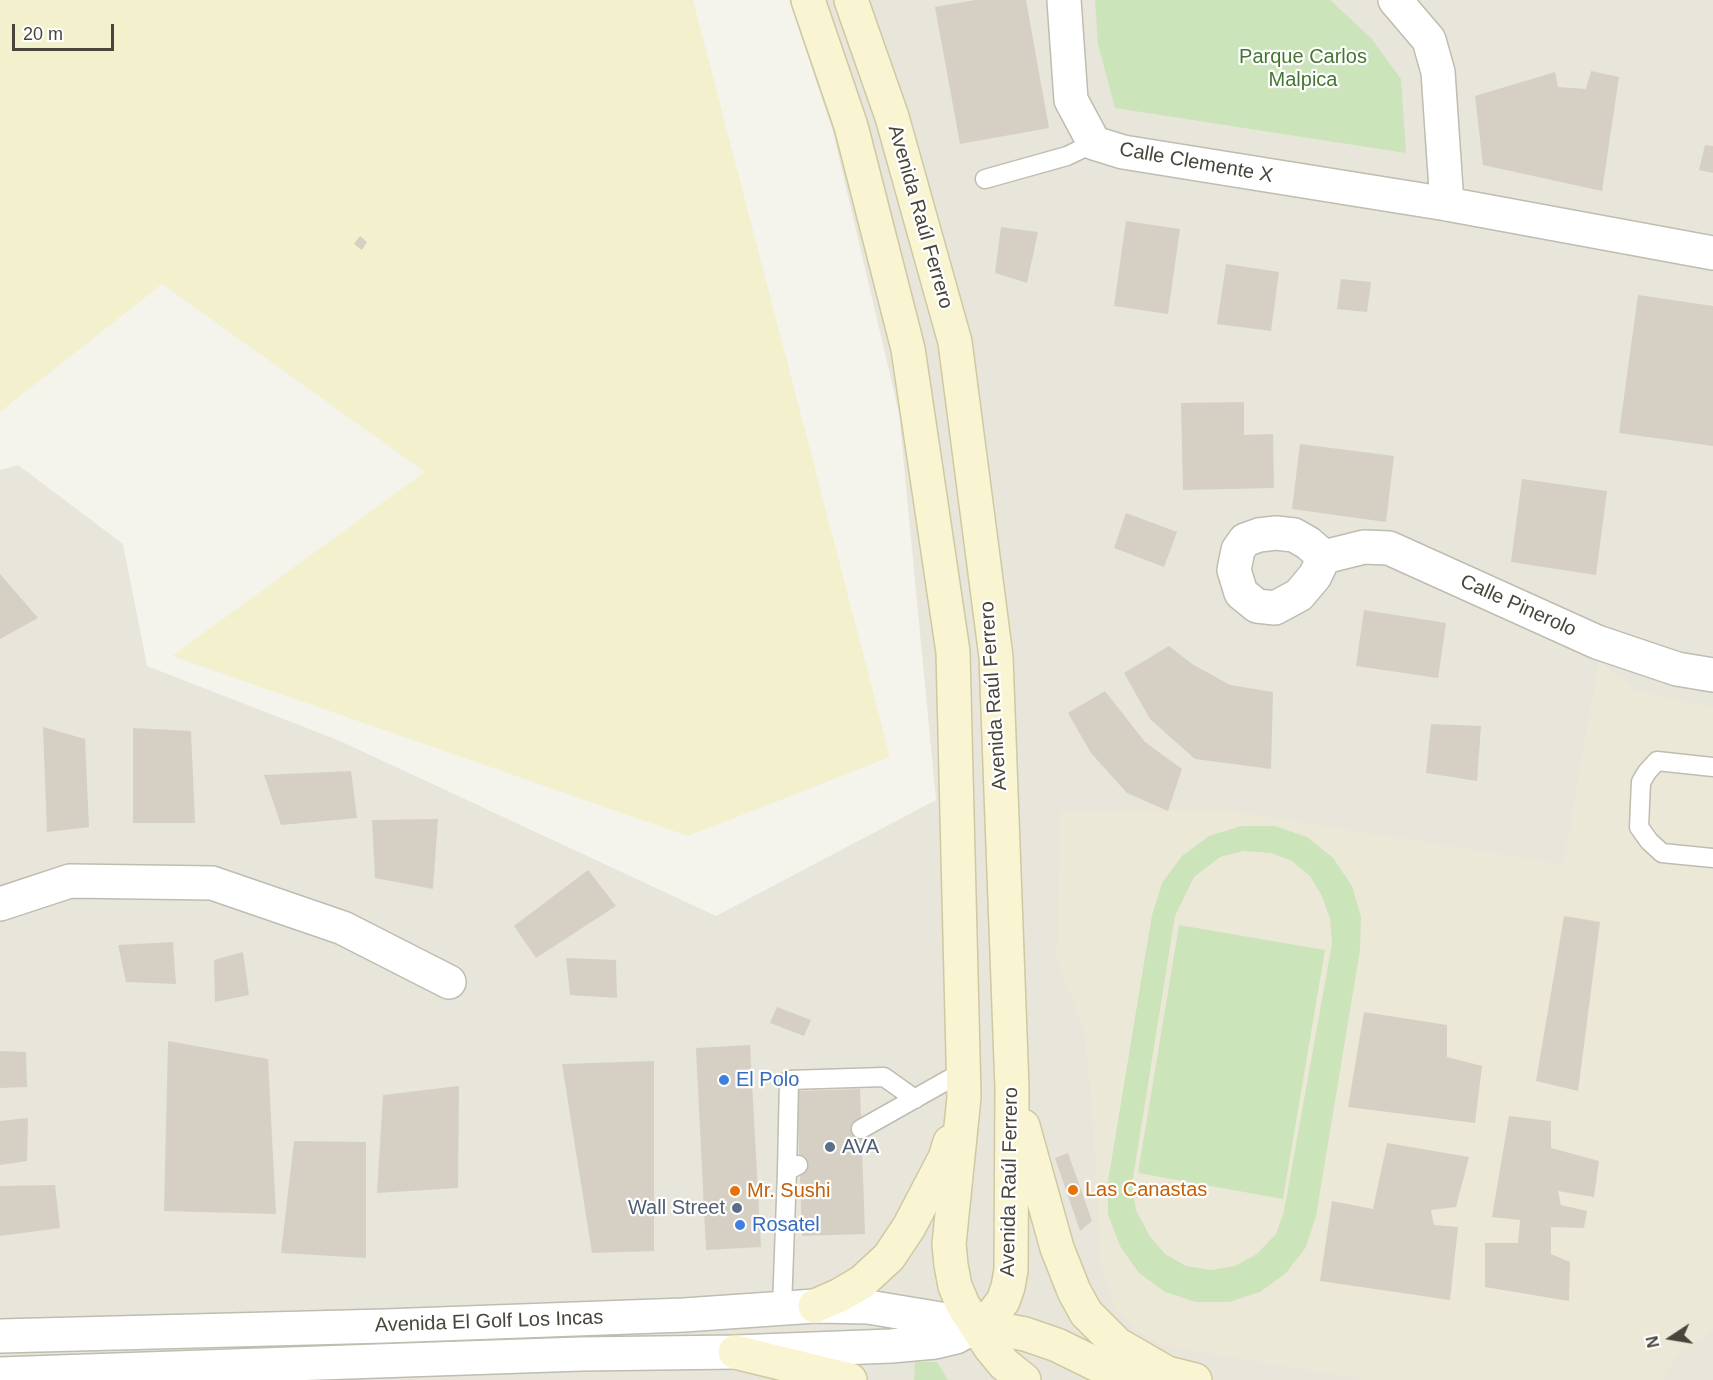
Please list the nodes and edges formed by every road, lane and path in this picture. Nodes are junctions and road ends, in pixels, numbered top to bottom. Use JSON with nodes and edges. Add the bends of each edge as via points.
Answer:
{"nodes":[{"id":1,"x":808,"y":0,"type":"edge"},
{"id":2,"x":851,"y":0,"type":"edge"},
{"id":3,"x":1064,"y":0,"type":"edge"},
{"id":4,"x":1395,"y":0,"type":"edge"},
{"id":5,"x":1094,"y":143,"type":"junction"},
{"id":6,"x":985,"y":179,"type":"dead end"},
{"id":7,"x":1447,"y":204,"type":"junction"},
{"id":8,"x":1713,"y":253,"type":"edge"},
{"id":9,"x":1324,"y":557,"type":"dead end"},
{"id":10,"x":1713,"y":675,"type":"edge"},
{"id":11,"x":1713,"y":767,"type":"edge"},
{"id":12,"x":1713,"y":858,"type":"edge"},
{"id":13,"x":0,"y":904,"type":"edge"},
{"id":14,"x":449,"y":982,"type":"dead end"},
{"id":15,"x":963,"y":1085,"type":"junction"},
{"id":16,"x":1012,"y":1088,"type":"junction"},
{"id":17,"x":915,"y":1099,"type":"junction"},
{"id":18,"x":861,"y":1130,"type":"dead end"},
{"id":19,"x":815,"y":1306,"type":"junction"},
{"id":20,"x":782,"y":1308,"type":"junction"},
{"id":21,"x":977,"y":1325,"type":"junction"},
{"id":22,"x":0,"y":1336,"type":"edge"},
{"id":23,"x":735,"y":1352,"type":"junction"},
{"id":24,"x":387,"y":1371,"type":"edge"},
{"id":25,"x":0,"y":1374,"type":"edge"},
{"id":26,"x":850,"y":1380,"type":"edge"},
{"id":27,"x":1024,"y":1380,"type":"edge"},
{"id":28,"x":1135,"y":1380,"type":"edge"},
{"id":29,"x":1195,"y":1380,"type":"edge"}],
"edges":[{"from":1,"to":15,"type":"main road","name":"Avenida Raúl Ferrero","via":[[851,126],[908,349],[953,652]]},
{"from":2,"to":16,"type":"main road","name":"Avenida Raúl Ferrero","via":[[892,117],[955,342],[996,657]]},
{"from":3,"to":5,"type":"street","name":"Calle Clemente X","via":[[1071,100]]},
{"from":4,"to":7,"type":"street","via":[[1429,40],[1438,72]]},
{"from":5,"to":6,"type":"lane","via":[[1067,156]]},
{"from":5,"to":7,"type":"street","name":"Calle Clemente X","via":[[1123,152]]},
{"from":7,"to":8,"type":"street","name":"Calle Clemente X"},
{"from":9,"to":10,"type":"street","name":"Calle Pinerolo","via":[[1364,547],[1389,548],[1597,642],[1677,669]]},
{"from":11,"to":12,"type":"lane","via":[[1657,761],[1641,782],[1639,827],[1662,853]]},
{"from":13,"to":14,"type":"street","via":[[70,881],[212,883],[343,928]]},
{"from":15,"to":17,"type":"lane"},
{"from":15,"to":19,"type":"main road","via":[[945,1158],[889,1257],[862,1282]]},
{"from":15,"to":21,"type":"main road","name":"Avenida Raúl Ferrero","via":[[949,1244],[955,1286]]},
{"from":16,"to":21,"type":"main road","name":"Avenida Raúl Ferrero","via":[[1011,1270],[1003,1301]]},
{"from":16,"to":29,"type":"main road","via":[[1057,1248],[1086,1312],[1117,1344],[1167,1373]]},
{"from":17,"to":18,"type":"lane"},
{"from":17,"to":20,"type":"lane","via":[[884,1077],[789,1080],[794,1167]]},
{"from":19,"to":20,"type":"street","name":"Avenida El Golf Los Incas"},
{"from":19,"to":21,"type":"street","name":"Avenida El Golf Los Incas","via":[[868,1307]]},
{"from":20,"to":22,"type":"street","name":"Avenida El Golf Los Incas","via":[[385,1326]]},
{"from":21,"to":23,"type":"street","name":"Avenida Raúl Ferrero","via":[[956,1337],[935,1342]]},
{"from":21,"to":27,"type":"main road","name":"Avenida Raúl Ferrero","via":[[1004,1364]]},
{"from":21,"to":28,"type":"main road","via":[[1057,1345]]},
{"from":23,"to":24,"type":"street","name":"Avenida El Golf Los Incas","via":[[580,1354]]},
{"from":23,"to":26,"type":"main road"},
{"from":24,"to":25,"type":"street","name":"Avenida El Golf Los Incas"}]}
